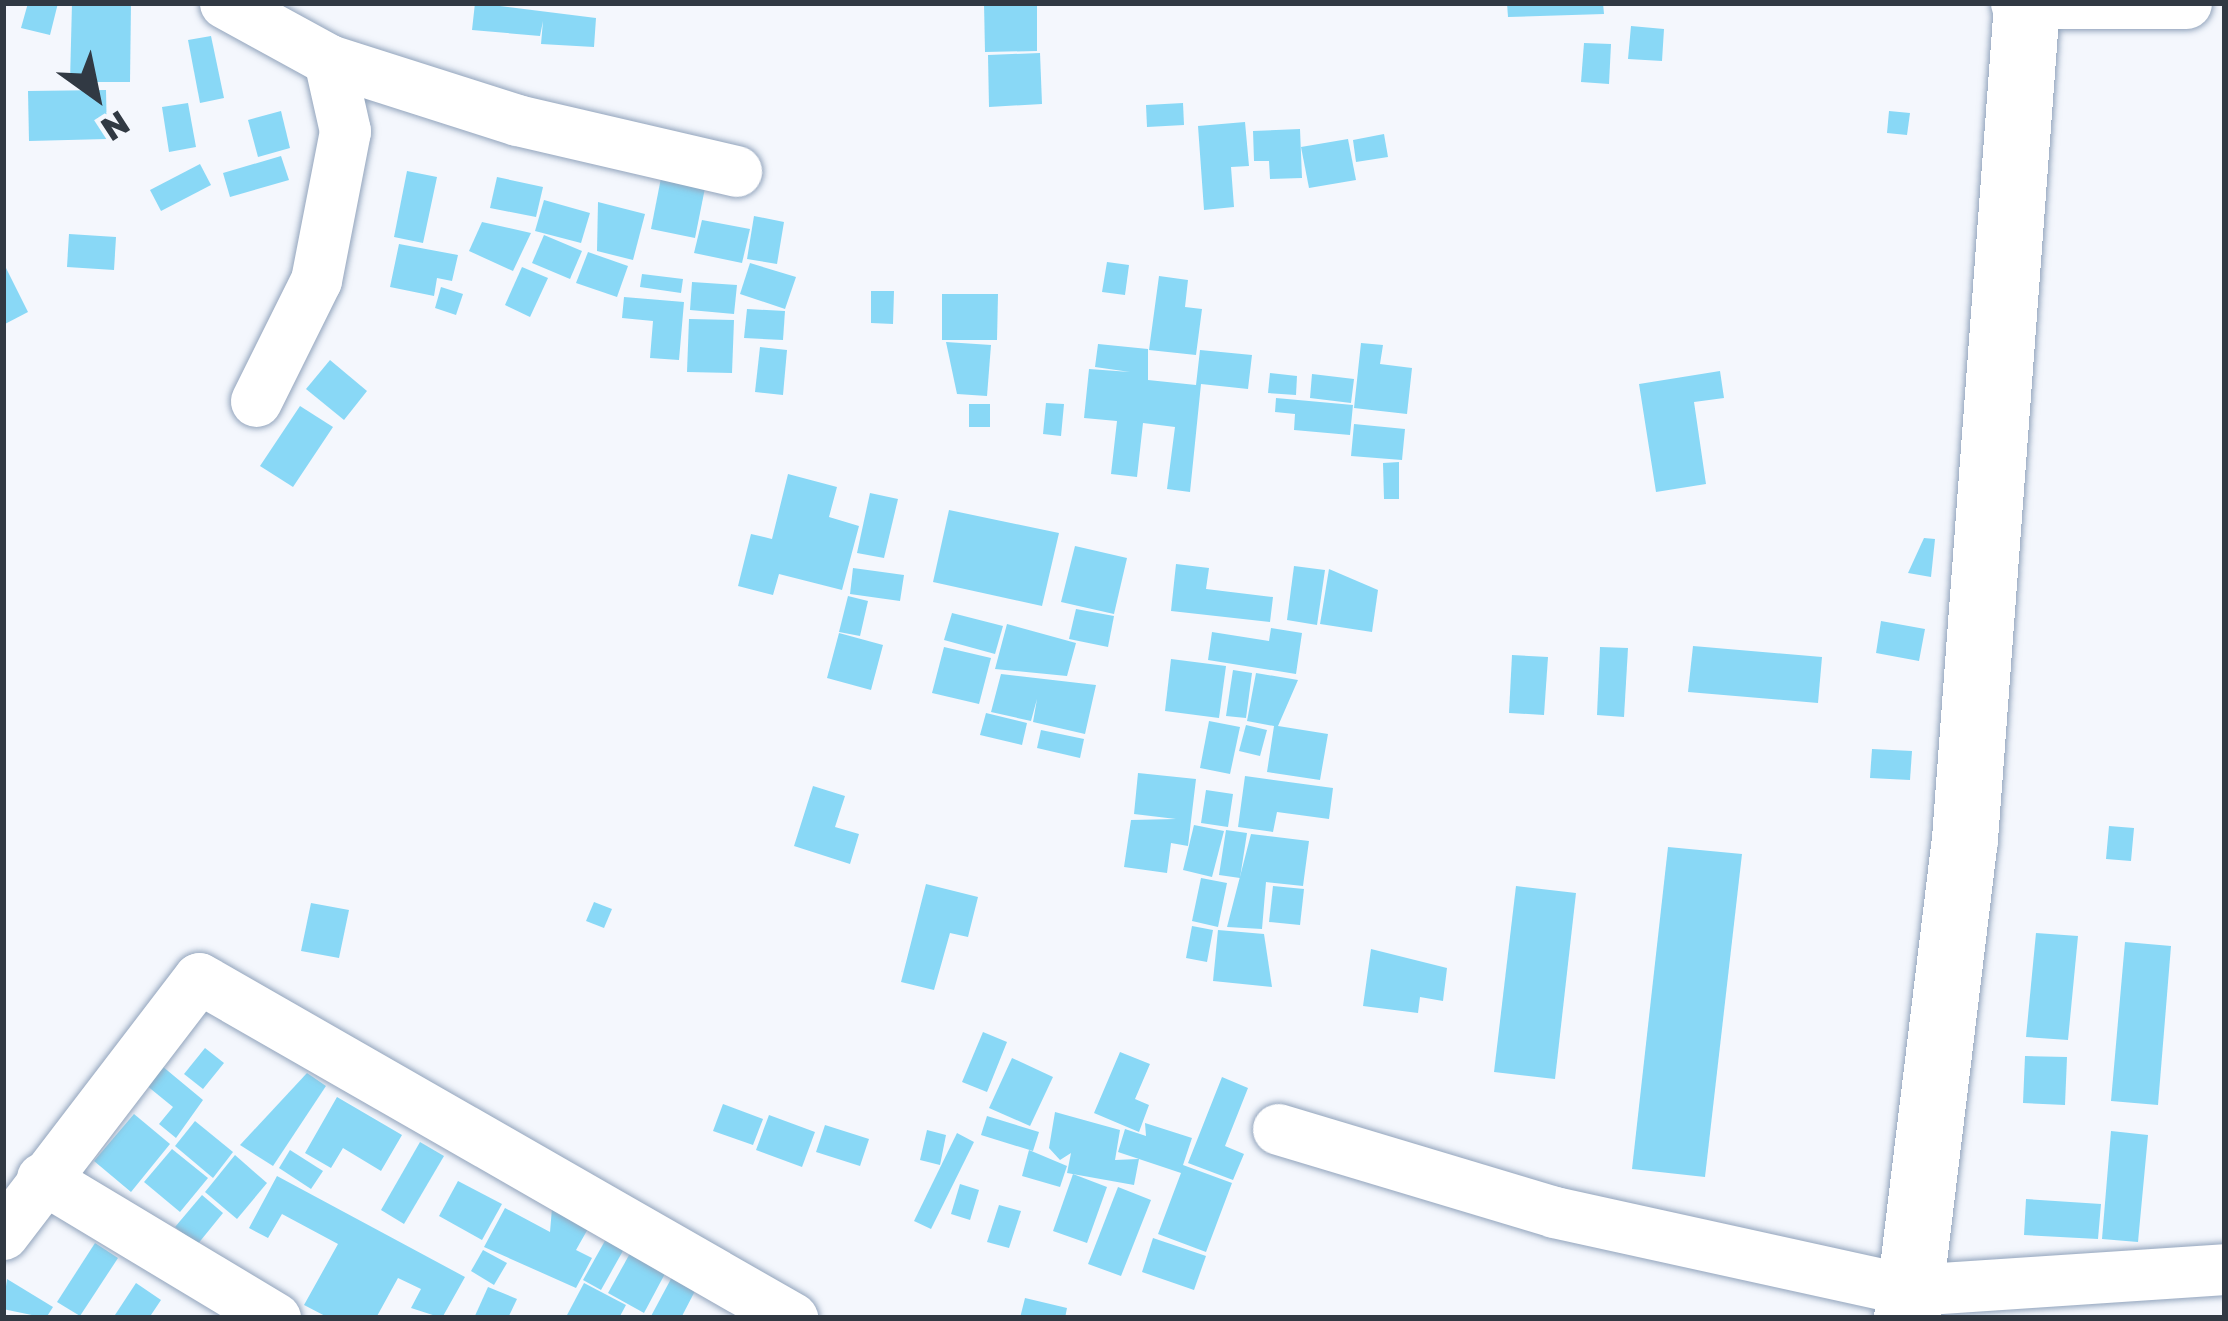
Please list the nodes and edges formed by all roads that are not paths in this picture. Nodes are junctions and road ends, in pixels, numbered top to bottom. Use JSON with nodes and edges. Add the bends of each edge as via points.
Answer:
{"nodes":[{"id":1,"x":225,"y":3,"type":"edge"},
{"id":2,"x":2186,"y":3,"type":"edge"},
{"id":3,"x":2022,"y":4,"type":"edge"},
{"id":4,"x":329,"y":60,"type":"junction"},
{"id":5,"x":736,"y":171,"type":"dead end"},
{"id":6,"x":256,"y":401,"type":"dead end"},
{"id":7,"x":1278,"y":1129,"type":"dead end"},
{"id":8,"x":42,"y":1178,"type":"junction"},
{"id":9,"x":3,"y":1234,"type":"edge"},
{"id":10,"x":2225,"y":1269,"type":"edge"},
{"id":11,"x":1908,"y":1304,"type":"edge"},
{"id":12,"x":275,"y":1318,"type":"edge"},
{"id":13,"x":792,"y":1318,"type":"edge"}],
"edges":[{"from":1,"to":4,"type":"street"},
{"from":2,"to":3,"type":"street"},
{"from":3,"to":11,"type":"main road","via":[[1965,839]]},
{"from":4,"to":5,"type":"street","via":[[517,120]]},
{"from":4,"to":6,"type":"street","via":[[345,130],[316,280]]},
{"from":7,"to":11,"type":"street","via":[[1554,1212]]},
{"from":8,"to":9,"type":"street"},
{"from":8,"to":12,"type":"street"},
{"from":8,"to":13,"type":"street","via":[[200,978]]},
{"from":10,"to":11,"type":"street"}]}
